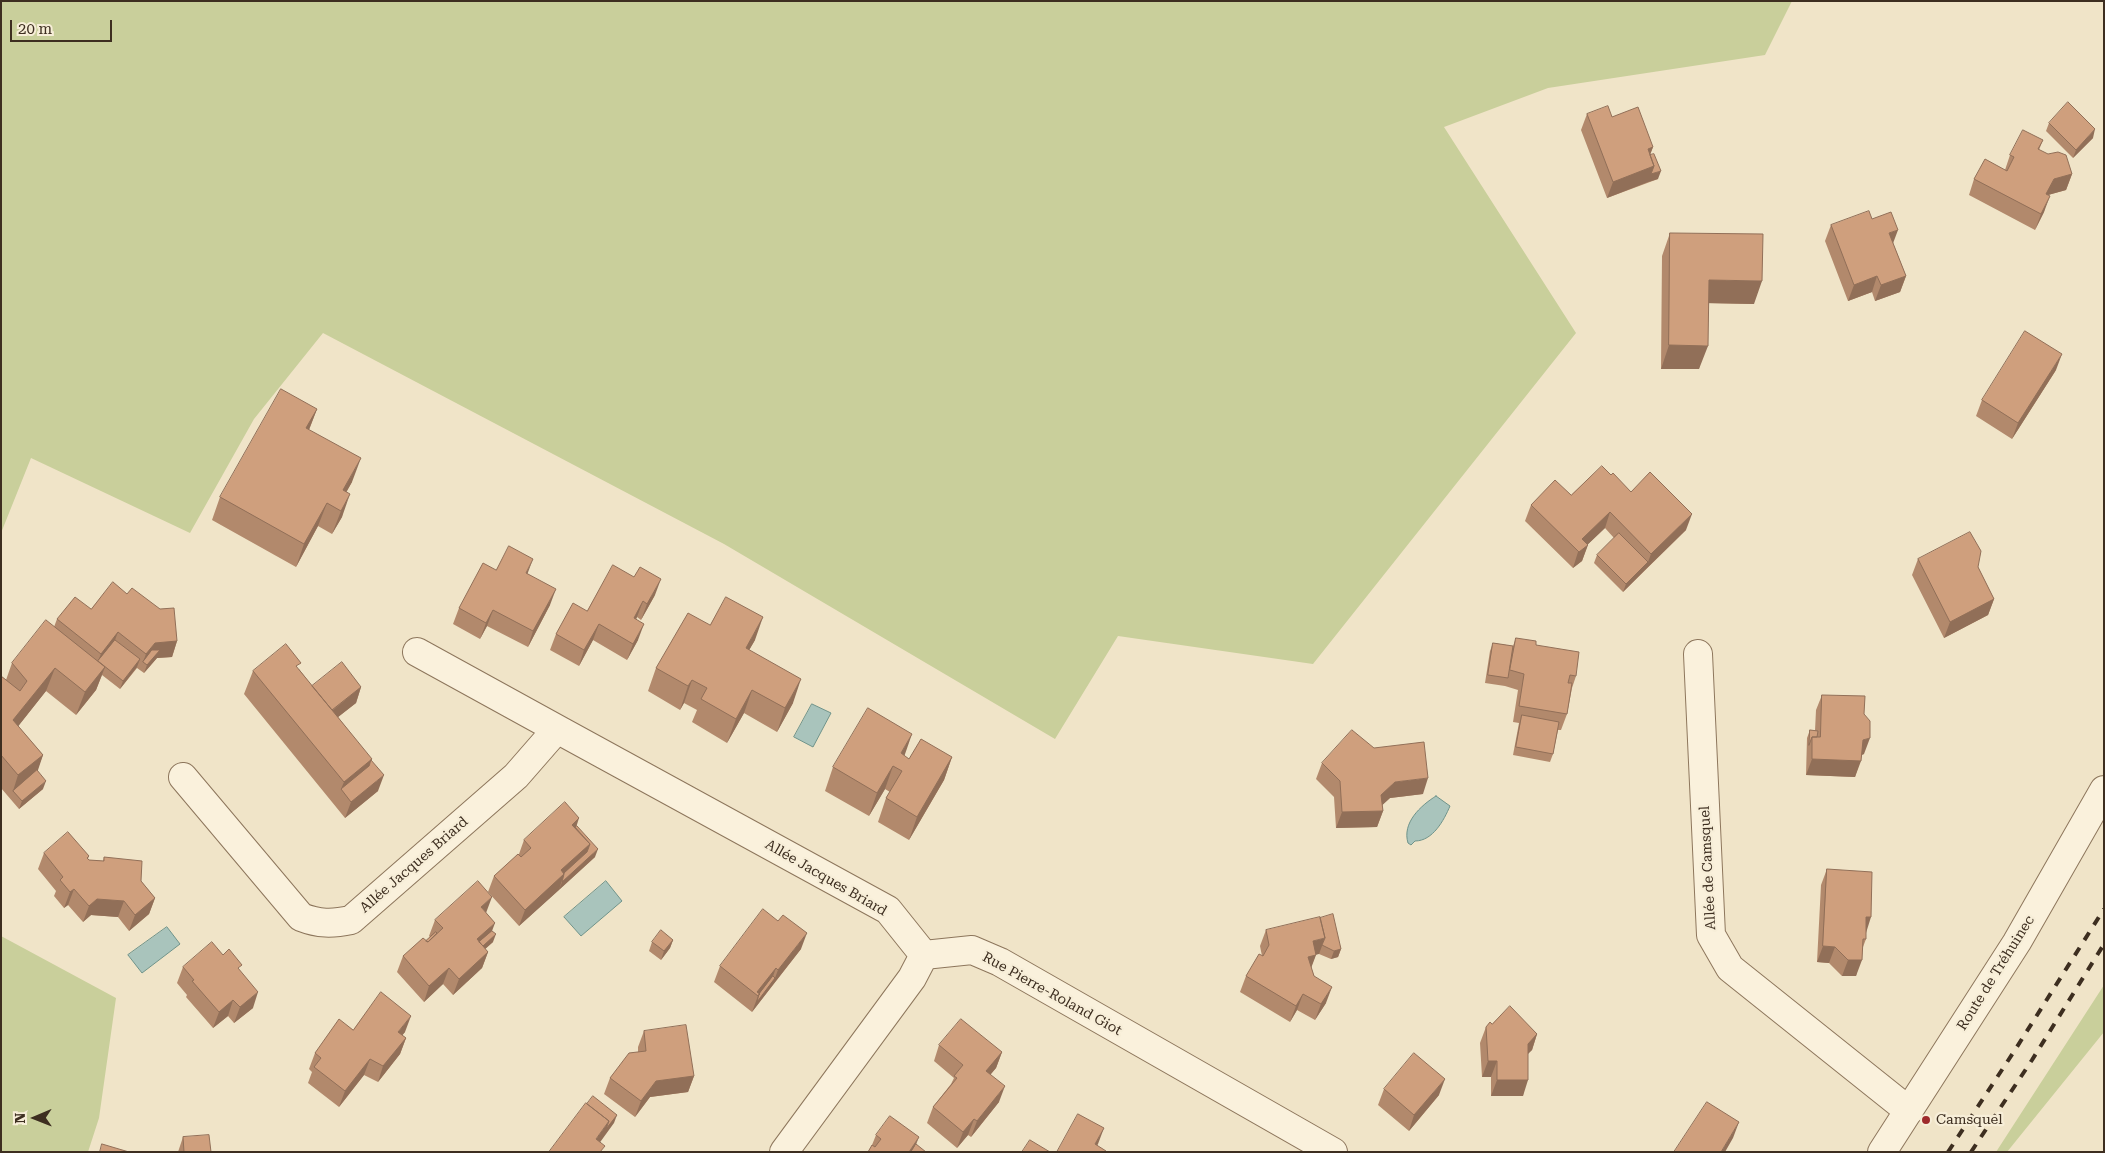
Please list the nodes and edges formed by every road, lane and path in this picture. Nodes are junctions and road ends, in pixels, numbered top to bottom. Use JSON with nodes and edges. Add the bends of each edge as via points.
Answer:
{"nodes":[{"id":1,"x":417,"y":652,"type":"dead end"},
{"id":2,"x":1698,"y":654,"type":"dead end"},
{"id":3,"x":557,"y":729,"type":"junction"},
{"id":4,"x":183,"y":777,"type":"dead end"},
{"id":5,"x":2104,"y":790,"type":"edge"},
{"id":6,"x":924,"y":955,"type":"junction"},
{"id":7,"x":1909,"y":1111,"type":"junction"},
{"id":8,"x":784,"y":1152,"type":"edge"},
{"id":9,"x":1333,"y":1152,"type":"edge"},
{"id":10,"x":1882,"y":1152,"type":"edge"}],
"edges":[{"from":1,"to":3,"type":"street","name":"Allée Jacques Briard"},
{"from":2,"to":7,"type":"street","name":"Allée de Camsquel","via":[[1711,936],[1730,968]]},
{"from":3,"to":4,"type":"street","name":"Allée Jacques Briard","via":[[516,776],[351,920],[334,924],[301,917]]},
{"from":3,"to":6,"type":"street","name":"Allée Jacques Briard","via":[[888,910]]},
{"from":5,"to":7,"type":"street","name":"Route de Tréhuinec","via":[[2017,942]]},
{"from":6,"to":8,"type":"street","via":[[912,978]]},
{"from":6,"to":9,"type":"street","name":"Rue Pierre-Roland Giot","via":[[972,950],[1000,962]]},
{"from":7,"to":10,"type":"street","name":"Route de Tréhuinec"}]}
